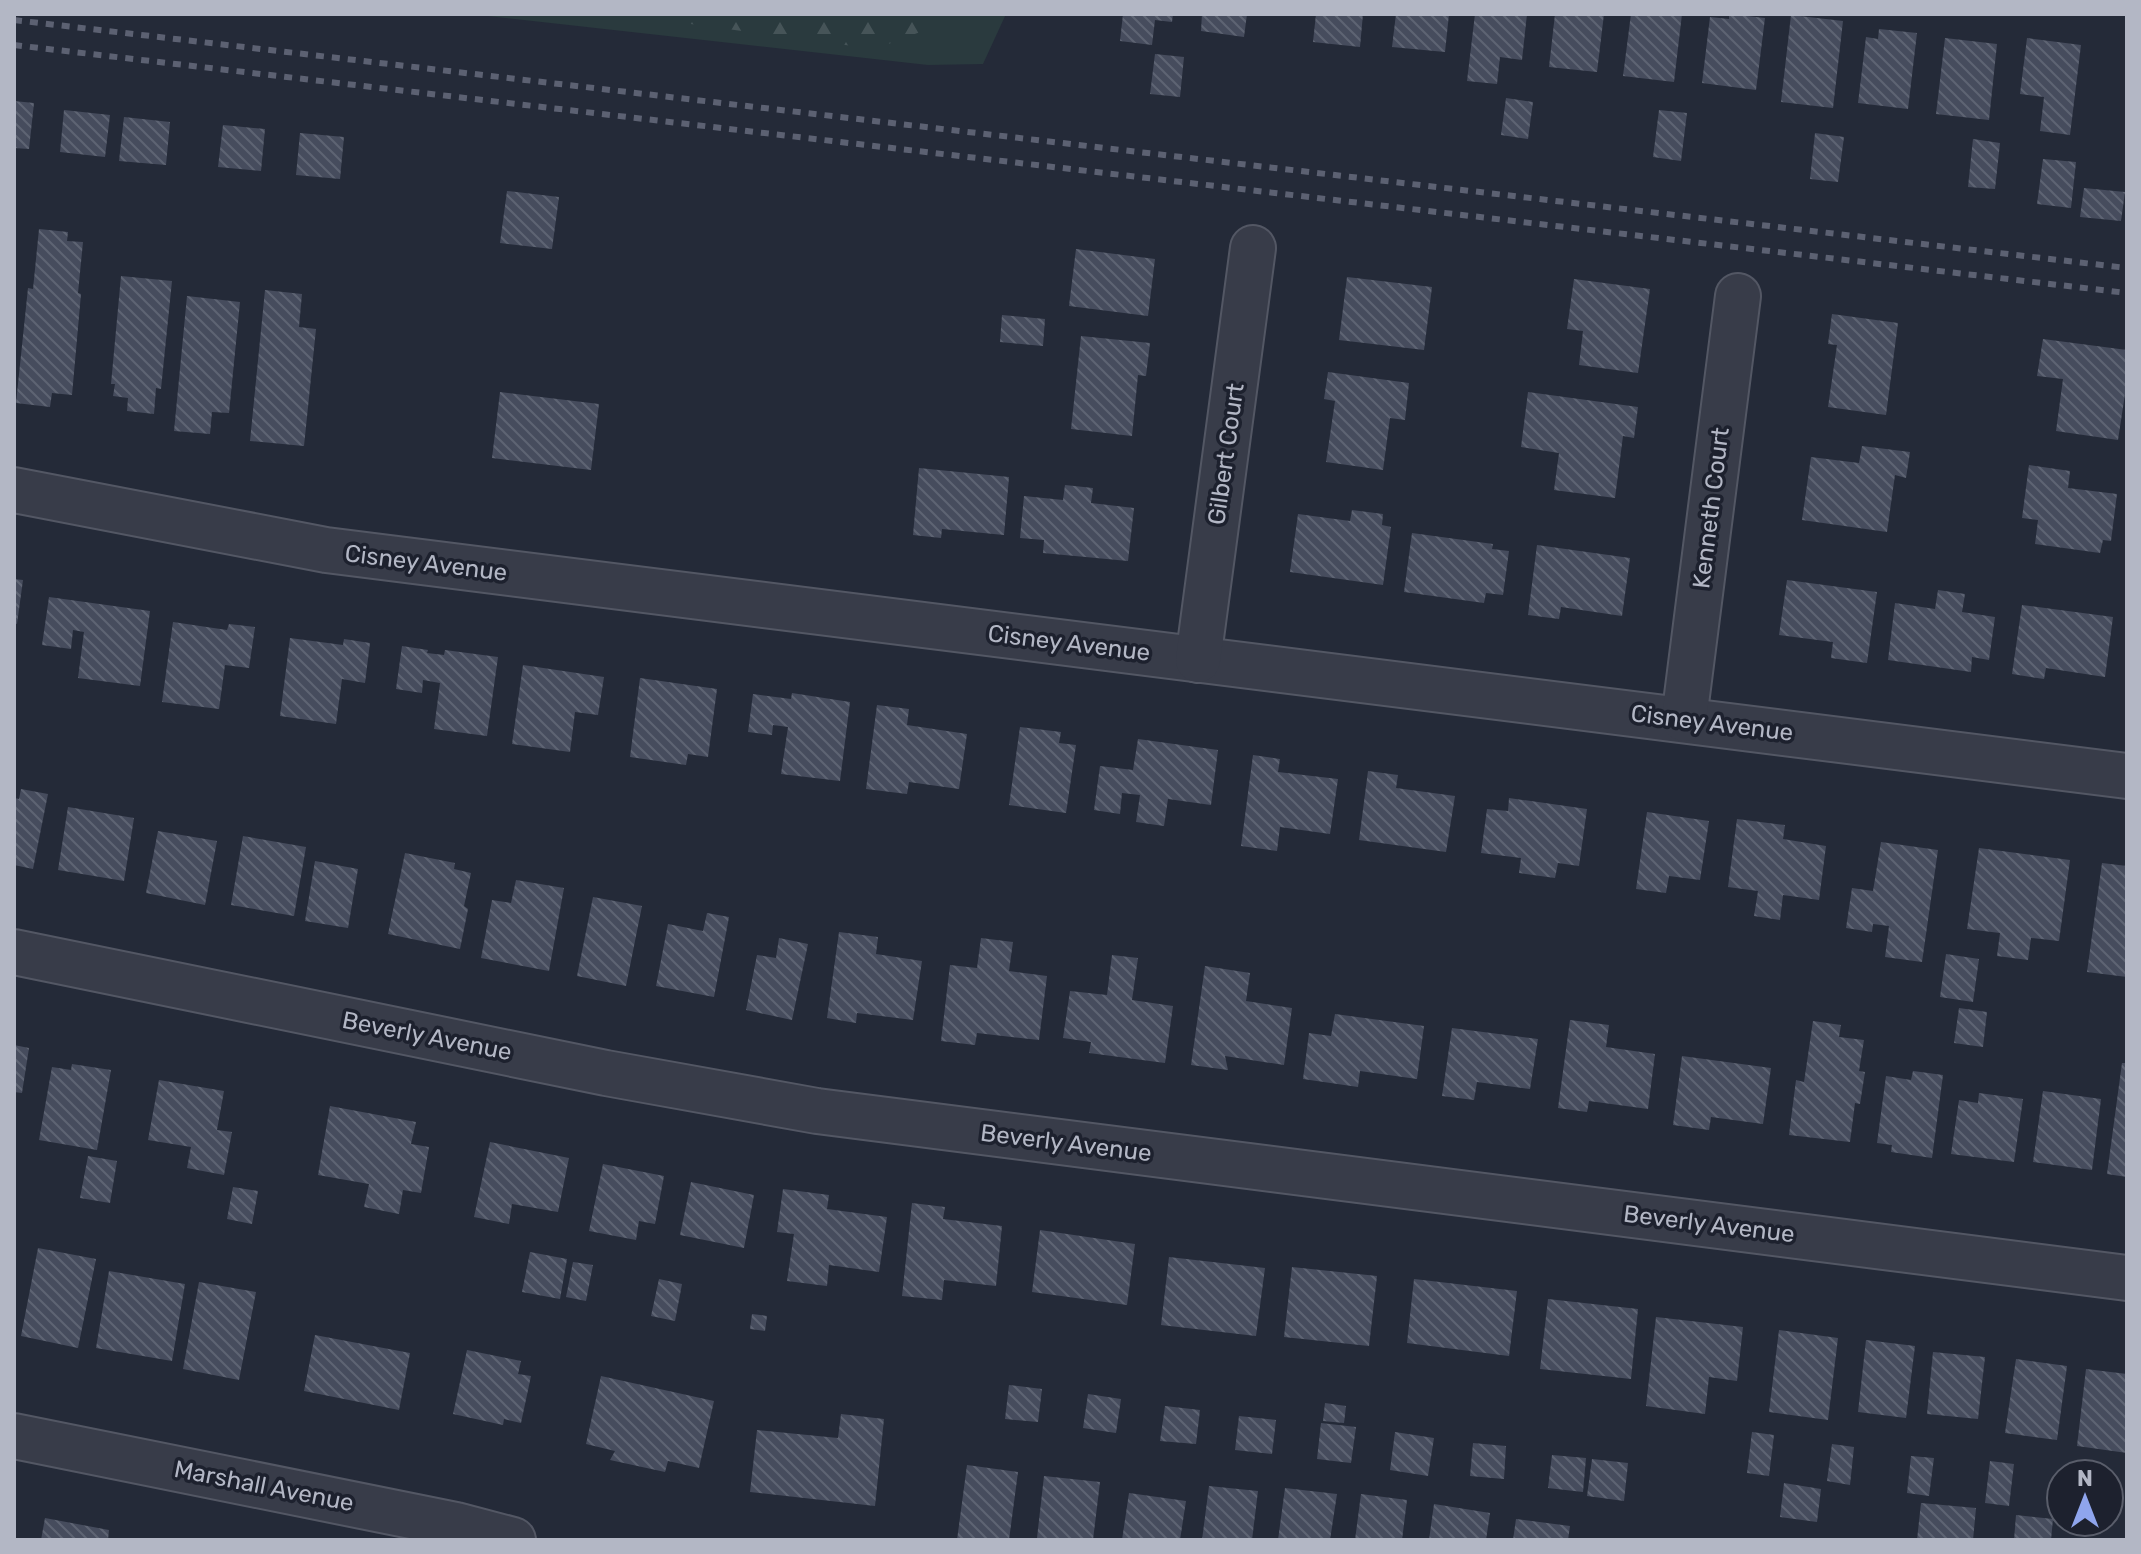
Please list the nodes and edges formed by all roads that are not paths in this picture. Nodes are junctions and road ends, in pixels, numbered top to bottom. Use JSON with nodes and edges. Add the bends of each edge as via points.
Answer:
{"nodes":[{"id":1,"x":1253,"y":248,"type":"dead end"},
{"id":2,"x":1738,"y":296,"type":"dead end"},
{"id":3,"x":14,"y":490,"type":"edge"},
{"id":4,"x":1198,"y":660,"type":"junction"},
{"id":5,"x":1684,"y":719,"type":"junction"},
{"id":6,"x":2127,"y":776,"type":"edge"},
{"id":7,"x":14,"y":952,"type":"edge"},
{"id":8,"x":2127,"y":1278,"type":"edge"},
{"id":9,"x":14,"y":1436,"type":"edge"},
{"id":10,"x":455,"y":1532,"type":"edge"},
{"id":11,"x":513,"y":1540,"type":"edge"}],
"edges":[{"from":1,"to":4,"type":"street","name":"Gilbert Court"},
{"from":2,"to":5,"type":"street","name":"Kenneth Court"},
{"from":3,"to":4,"type":"street","name":"Cisney Avenue","via":[[326,550]]},
{"from":4,"to":5,"type":"street","name":"Cisney Avenue"},
{"from":5,"to":6,"type":"street","name":"Cisney Avenue"},
{"from":7,"to":8,"type":"street","name":"Beverly Avenue","via":[[817,1111]]},
{"from":9,"to":10,"type":"street","name":"Marshall Avenue"},
{"from":10,"to":11,"type":"street","name":"Marshall Avenue"}]}
